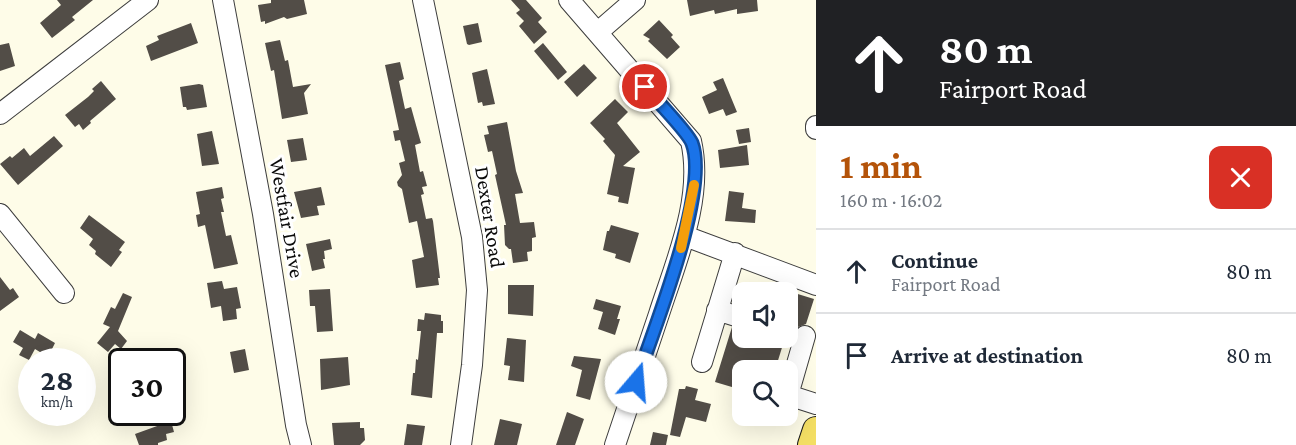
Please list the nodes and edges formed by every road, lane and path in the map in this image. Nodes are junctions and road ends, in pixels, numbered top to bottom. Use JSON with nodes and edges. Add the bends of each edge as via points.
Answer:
{"nodes":[{"id":1,"x":148,"y":0,"type":"edge"},
{"id":2,"x":223,"y":0,"type":"edge"},
{"id":3,"x":423,"y":0,"type":"edge"},
{"id":4,"x":569,"y":0,"type":"edge"},
{"id":5,"x":635,"y":0,"type":"edge"},
{"id":6,"x":598,"y":32,"type":"junction"},
{"id":7,"x":0,"y":114,"type":"edge"},
{"id":8,"x":0,"y":214,"type":"edge"},
{"id":9,"x":685,"y":236,"type":"junction"},
{"id":10,"x":735,"y":253,"type":"junction"},
{"id":11,"x":816,"y":285,"type":"edge"},
{"id":12,"x":64,"y":293,"type":"dead end"},
{"id":13,"x":717,"y":310,"type":"junction"},
{"id":14,"x":732,"y":315,"type":"edge"},
{"id":15,"x":803,"y":335,"type":"edge"},
{"id":16,"x":702,"y":362,"type":"dead end"},
{"id":17,"x":816,"y":404,"type":"edge"},
{"id":18,"x":301,"y":445,"type":"edge"},
{"id":19,"x":461,"y":445,"type":"edge"},
{"id":20,"x":615,"y":445,"type":"edge"}],
"edges":[{"from":1,"to":7,"type":"street"},
{"from":2,"to":18,"type":"street","name":"Westfair Drive"},
{"from":3,"to":19,"type":"street","name":"Dexter Road","via":[[472,237],[476,280],[472,365]]},
{"from":4,"to":6,"type":"street"},
{"from":5,"to":6,"type":"street"},
{"from":6,"to":9,"type":"street","via":[[691,141],[696,177]]},
{"from":8,"to":12,"type":"street"},
{"from":9,"to":10,"type":"street"},
{"from":9,"to":20,"type":"street"},
{"from":10,"to":11,"type":"street"},
{"from":10,"to":13,"type":"street"},
{"from":13,"to":14,"type":"street"},
{"from":13,"to":16,"type":"street"},
{"from":15,"to":17,"type":"street","via":[[788,395]]}]}
